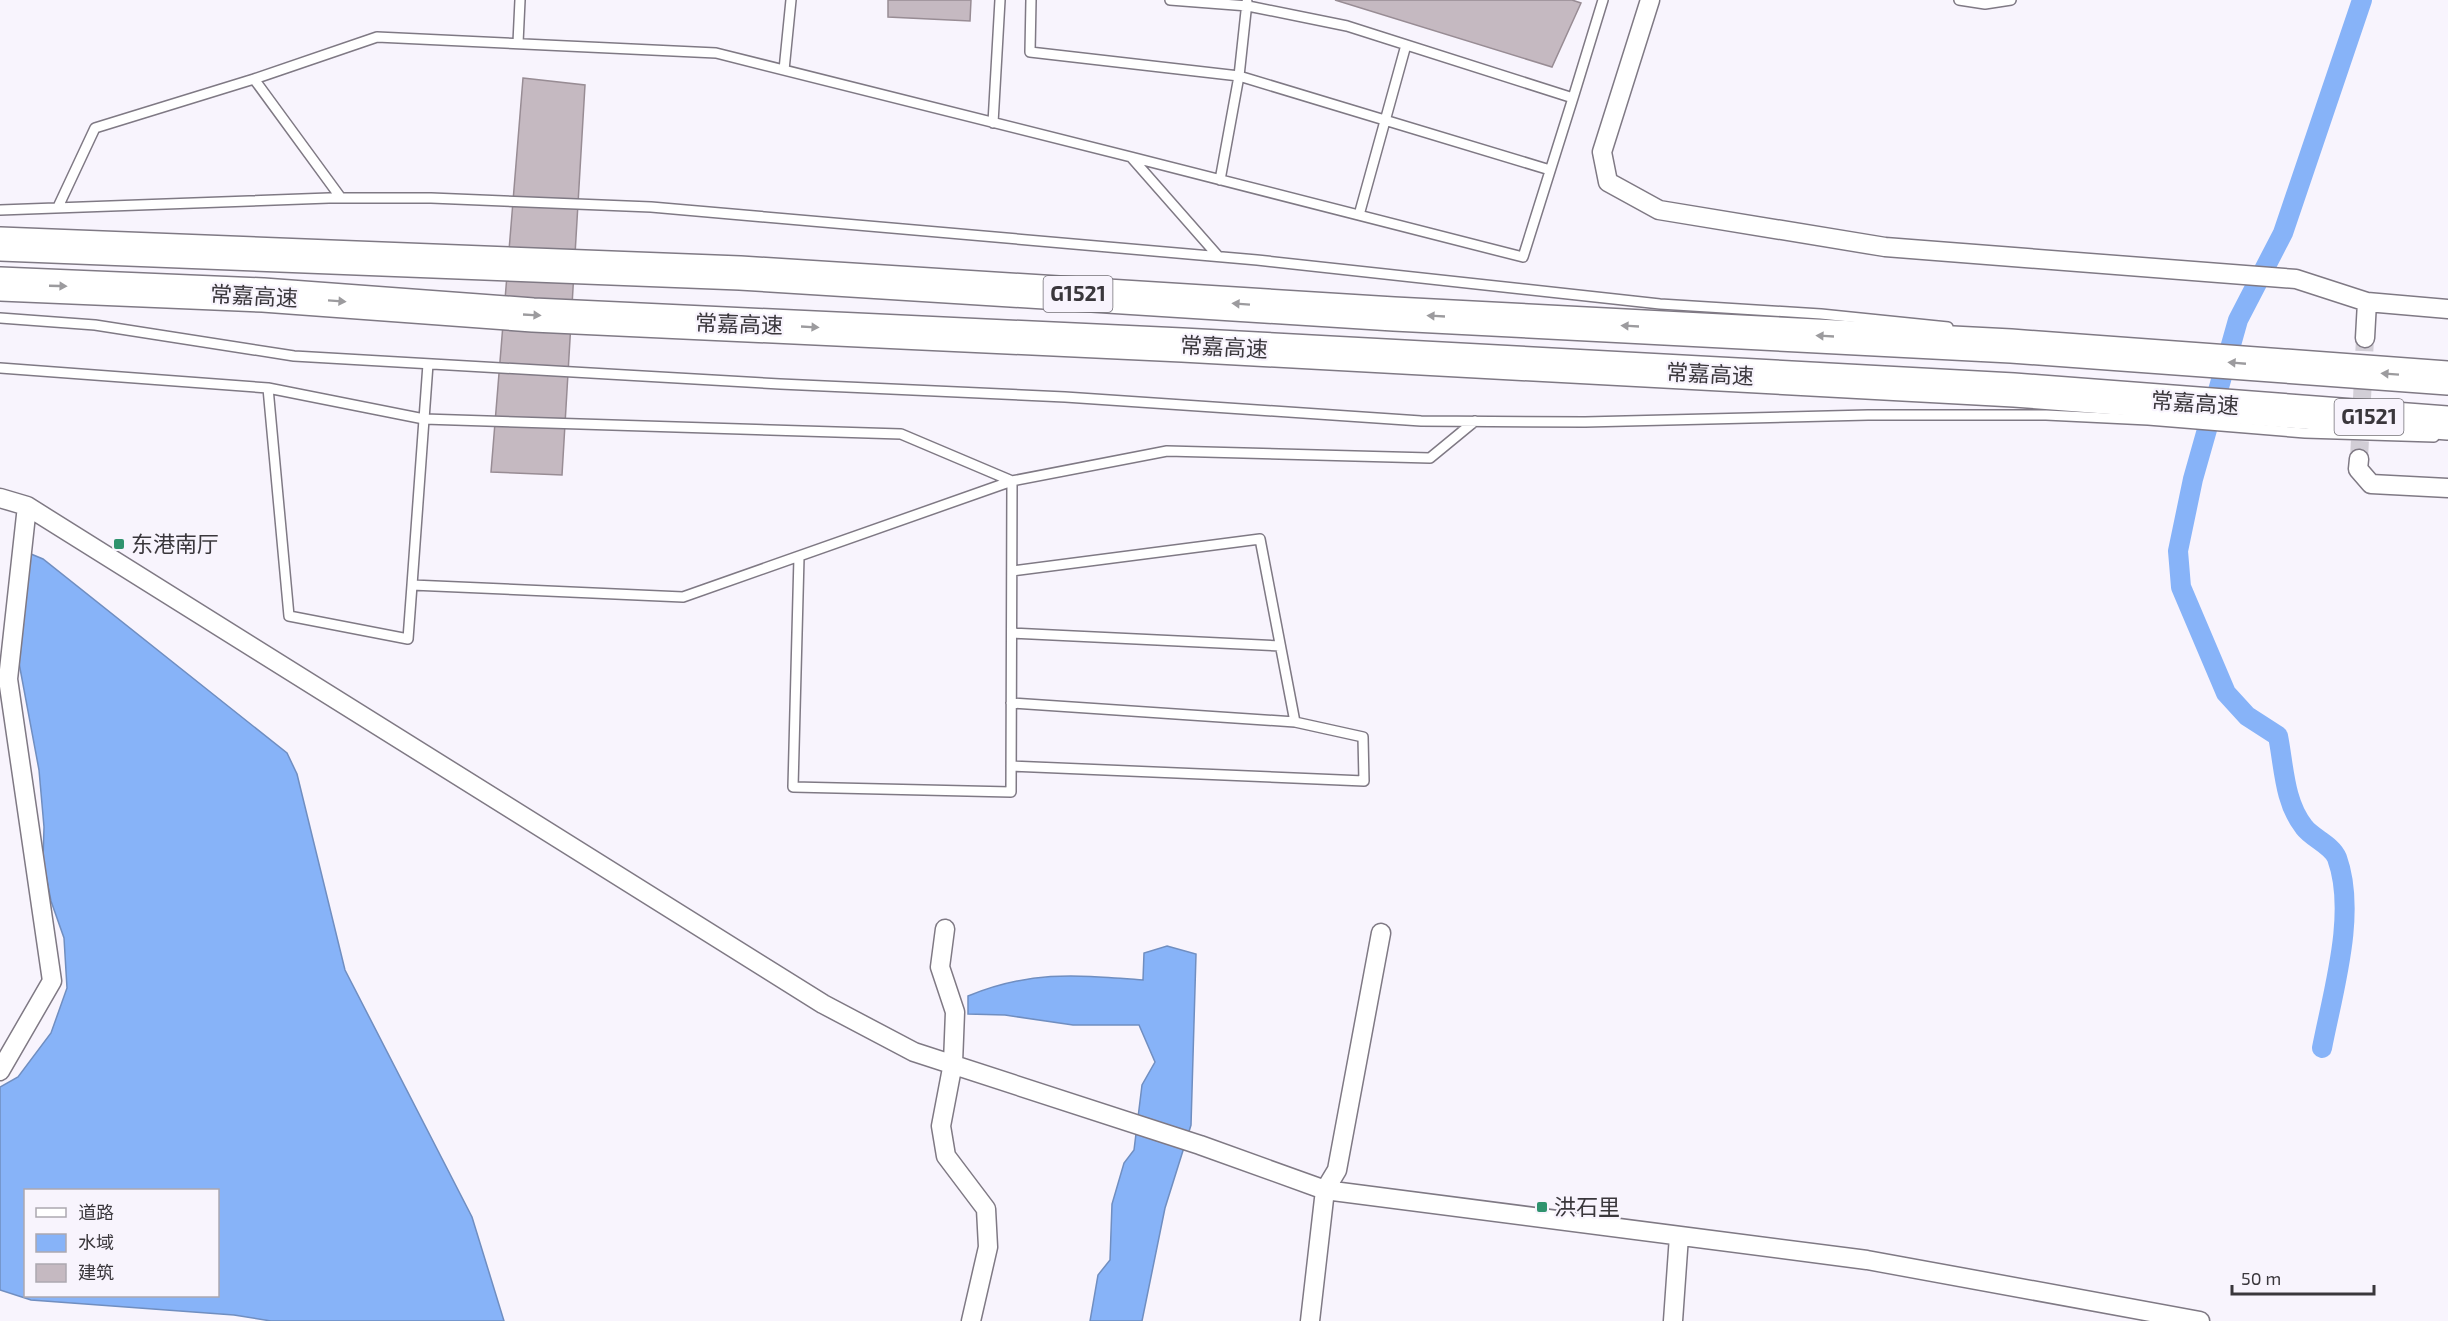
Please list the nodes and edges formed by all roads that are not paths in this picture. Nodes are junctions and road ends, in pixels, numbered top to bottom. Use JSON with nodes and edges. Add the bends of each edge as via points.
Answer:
{"nodes":[{"id":1,"x":520,"y":0,"type":"edge"},
{"id":2,"x":791,"y":0,"type":"edge"},
{"id":3,"x":1000,"y":0,"type":"edge"},
{"id":4,"x":1031,"y":0,"type":"edge"},
{"id":5,"x":1170,"y":0,"type":"edge"},
{"id":6,"x":1603,"y":0,"type":"edge"},
{"id":7,"x":1650,"y":0,"type":"edge"},
{"id":8,"x":1959,"y":0,"type":"edge"},
{"id":9,"x":2011,"y":0,"type":"edge"},
{"id":10,"x":1248,"y":3,"type":"edge"},
{"id":11,"x":518,"y":43,"type":"junction"},
{"id":12,"x":1406,"y":45,"type":"junction"},
{"id":13,"x":784,"y":70,"type":"junction"},
{"id":14,"x":1239,"y":76,"type":"junction"},
{"id":15,"x":254,"y":79,"type":"junction"},
{"id":16,"x":1573,"y":98,"type":"junction"},
{"id":17,"x":993,"y":123,"type":"junction"},
{"id":18,"x":1131,"y":157,"type":"junction"},
{"id":19,"x":1550,"y":170,"type":"junction"},
{"id":20,"x":1220,"y":180,"type":"junction"},
{"id":21,"x":341,"y":198,"type":"junction"},
{"id":22,"x":58,"y":207,"type":"junction"},
{"id":23,"x":0,"y":210,"type":"edge"},
{"id":24,"x":1359,"y":215,"type":"junction"},
{"id":25,"x":0,"y":244,"type":"edge"},
{"id":26,"x":1218,"y":256,"type":"junction"},
{"id":27,"x":0,"y":284,"type":"edge"},
{"id":28,"x":2367,"y":302,"type":"junction"},
{"id":29,"x":2448,"y":309,"type":"edge"},
{"id":30,"x":0,"y":318,"type":"edge"},
{"id":31,"x":1963,"y":328,"type":"dead end"},
{"id":32,"x":2046,"y":338,"type":"dead end"},
{"id":33,"x":2365,"y":338,"type":"tunnel mouth"},
{"id":34,"x":2156,"y":356,"type":"junction"},
{"id":35,"x":428,"y":364,"type":"junction"},
{"id":36,"x":0,"y":368,"type":"edge"},
{"id":37,"x":2448,"y":378,"type":"edge"},
{"id":38,"x":268,"y":388,"type":"junction"},
{"id":39,"x":2160,"y":411,"type":"junction"},
{"id":40,"x":424,"y":419,"type":"junction"},
{"id":41,"x":1475,"y":421,"type":"junction"},
{"id":42,"x":2448,"y":423,"type":"edge"},
{"id":43,"x":2448,"y":437,"type":"edge"},
{"id":44,"x":2359,"y":459,"type":"tunnel mouth"},
{"id":45,"x":1012,"y":481,"type":"junction"},
{"id":46,"x":2448,"y":488,"type":"edge"},
{"id":47,"x":0,"y":498,"type":"edge"},
{"id":48,"x":27,"y":506,"type":"junction"},
{"id":49,"x":799,"y":557,"type":"junction"},
{"id":50,"x":1012,"y":571,"type":"junction"},
{"id":51,"x":412,"y":585,"type":"junction"},
{"id":52,"x":1011,"y":633,"type":"junction"},
{"id":53,"x":1280,"y":646,"type":"junction"},
{"id":54,"x":1011,"y":703,"type":"junction"},
{"id":55,"x":1295,"y":722,"type":"junction"},
{"id":56,"x":1011,"y":766,"type":"junction"},
{"id":57,"x":945,"y":929,"type":"dead end"},
{"id":58,"x":1381,"y":933,"type":"dead end"},
{"id":59,"x":952,"y":1063,"type":"junction"},
{"id":60,"x":0,"y":1071,"type":"edge"},
{"id":61,"x":1325,"y":1190,"type":"junction"},
{"id":62,"x":1679,"y":1236,"type":"junction"},
{"id":63,"x":972,"y":1321,"type":"edge"},
{"id":64,"x":1310,"y":1321,"type":"edge"},
{"id":65,"x":1673,"y":1321,"type":"edge"},
{"id":66,"x":2200,"y":1321,"type":"edge"}],
"edges":[{"from":1,"to":11,"type":"lane"},
{"from":2,"to":13,"type":"lane"},
{"from":3,"to":17,"type":"lane"},
{"from":4,"to":14,"type":"lane","via":[[1030,52]]},
{"from":5,"to":10,"type":"lane"},
{"from":6,"to":16,"type":"lane"},
{"from":7,"to":28,"type":"street","via":[[1602,152],[1608,182],[1659,210],[1885,247],[2296,279]]},
{"from":8,"to":9,"type":"lane","via":[[1985,4]]},
{"from":10,"to":12,"type":"lane","via":[[1347,26]]},
{"from":10,"to":14,"type":"lane"},
{"from":11,"to":13,"type":"lane","via":[[716,53]]},
{"from":11,"to":15,"type":"lane","via":[[377,37]]},
{"from":12,"to":16,"type":"lane"},
{"from":12,"to":24,"type":"lane"},
{"from":13,"to":17,"type":"lane"},
{"from":14,"to":19,"type":"lane"},
{"from":14,"to":20,"type":"lane"},
{"from":15,"to":21,"type":"lane"},
{"from":15,"to":22,"type":"lane","via":[[95,128]]},
{"from":16,"to":19,"type":"lane"},
{"from":17,"to":18,"type":"lane"},
{"from":18,"to":20,"type":"lane"},
{"from":18,"to":26,"type":"lane"},
{"from":19,"to":24,"type":"lane","via":[[1523,257]]},
{"from":20,"to":24,"type":"lane"},
{"from":21,"to":22,"type":"lane"},
{"from":21,"to":26,"type":"lane","via":[[651,207]]},
{"from":22,"to":23,"type":"lane"},
{"from":34,"to":25,"type":"highway","name":"常嘉高速","number":"G1521","one_way":true,"via":[[740,273]]},
{"from":26,"to":31,"type":"lane","via":[[1660,304]]},
{"from":27,"to":39,"type":"highway","name":"常嘉高速","number":"G1521","one_way":true,"via":[[263,295],[533,315],[2002,389]]},
{"from":28,"to":29,"type":"street"},
{"from":28,"to":33,"type":"street"},
{"from":30,"to":35,"type":"lane","via":[[95,325],[294,356]]},
{"from":32,"to":34,"type":"lane"},
{"from":37,"to":34,"type":"highway","name":"常嘉高速","number":"G1521","one_way":true},
{"from":35,"to":40,"type":"lane"},
{"from":35,"to":41,"type":"lane"},
{"from":36,"to":38,"type":"lane"},
{"from":38,"to":40,"type":"lane"},
{"from":38,"to":51,"type":"lane","via":[[290,616],[408,639]]},
{"from":39,"to":41,"type":"lane"},
{"from":39,"to":42,"type":"highway","name":"常嘉高速","number":"G1521","via":[[2290,410]]},
{"from":39,"to":43,"type":"lane","via":[[2250,429],[2398,438]]},
{"from":40,"to":45,"type":"lane","via":[[902,434]]},
{"from":40,"to":51,"type":"lane"},
{"from":41,"to":45,"type":"lane","via":[[1430,458],[1167,451]]},
{"from":44,"to":46,"type":"street","via":[[2358,469],[2372,484]]},
{"from":45,"to":49,"type":"lane"},
{"from":45,"to":50,"type":"lane"},
{"from":47,"to":48,"type":"street"},
{"from":48,"to":59,"type":"street","via":[[823,1004],[914,1052]]},
{"from":48,"to":60,"type":"street","via":[[8,679],[52,981]]},
{"from":49,"to":51,"type":"lane","via":[[683,597]]},
{"from":49,"to":56,"type":"lane","via":[[793,788],[1011,792]]},
{"from":50,"to":52,"type":"lane"},
{"from":50,"to":53,"type":"lane","via":[[1260,539]]},
{"from":52,"to":53,"type":"lane"},
{"from":52,"to":54,"type":"lane"},
{"from":53,"to":55,"type":"lane"},
{"from":54,"to":55,"type":"lane"},
{"from":54,"to":56,"type":"lane"},
{"from":55,"to":56,"type":"lane","via":[[1363,737],[1364,781]]},
{"from":57,"to":59,"type":"street","via":[[940,967],[955,1012]]},
{"from":58,"to":61,"type":"street","via":[[1337,1170]]},
{"from":59,"to":61,"type":"street"},
{"from":59,"to":63,"type":"street","via":[[941,1126],[946,1156],[986,1209],[988,1247]]},
{"from":61,"to":62,"type":"street"},
{"from":61,"to":64,"type":"street"},
{"from":62,"to":65,"type":"street"},
{"from":62,"to":66,"type":"street","via":[[1867,1260]]}]}
